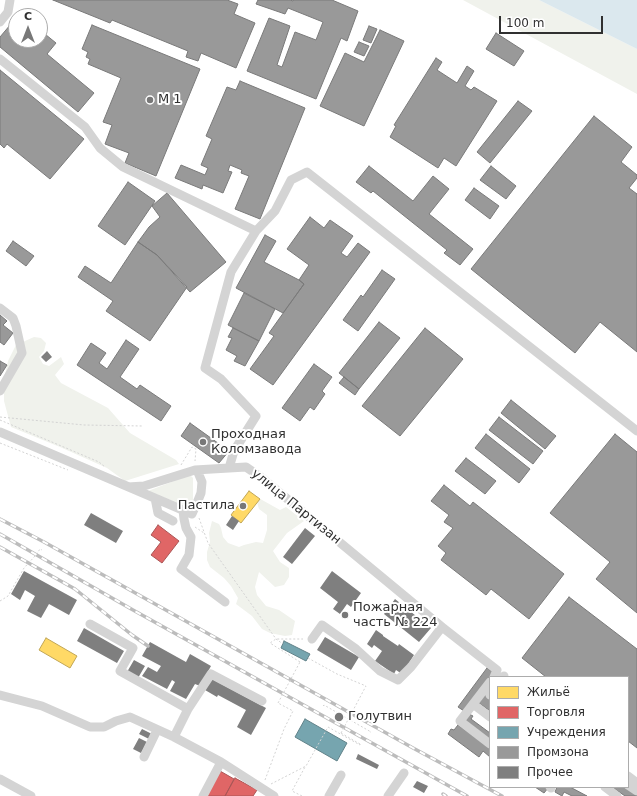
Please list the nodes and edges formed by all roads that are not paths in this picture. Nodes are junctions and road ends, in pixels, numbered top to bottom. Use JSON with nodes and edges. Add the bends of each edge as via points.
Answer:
{"nodes":[{"id":1,"x":10,"y":0,"type":"edge"},
{"id":2,"x":0,"y":22,"type":"edge"},
{"id":3,"x":0,"y":59,"type":"edge"},
{"id":4,"x":256,"y":231,"type":"junction"},
{"id":5,"x":0,"y":308,"type":"edge"},
{"id":6,"x":0,"y":391,"type":"edge"},
{"id":7,"x":1,"y":428,"type":"edge"},
{"id":8,"x":637,"y":431,"type":"edge"},
{"id":9,"x":229,"y":468,"type":"junction"},
{"id":10,"x":201,"y":469,"type":"junction"},
{"id":11,"x":128,"y":487,"type":"junction"},
{"id":12,"x":155,"y":498,"type":"junction"},
{"id":13,"x":183,"y":510,"type":"junction"},
{"id":14,"x":173,"y":521,"type":"dead end"},
{"id":15,"x":225,"y":602,"type":"dead end"},
{"id":16,"x":90,"y":624,"type":"dead end"},
{"id":17,"x":442,"y":627,"type":"junction"},
{"id":18,"x":312,"y":639,"type":"road end"},
{"id":19,"x":500,"y":676,"type":"edge"},
{"id":20,"x":489,"y":683,"type":"edge"},
{"id":21,"x":0,"y":695,"type":"edge"},
{"id":22,"x":262,"y":701,"type":"dead end"},
{"id":23,"x":473,"y":704,"type":"junction"},
{"id":24,"x":188,"y":709,"type":"junction"},
{"id":25,"x":489,"y":716,"type":"edge"},
{"id":26,"x":157,"y":730,"type":"junction"},
{"id":27,"x":174,"y":737,"type":"junction"},
{"id":28,"x":489,"y":743,"type":"edge"},
{"id":29,"x":144,"y":757,"type":"dead end"},
{"id":30,"x":221,"y":762,"type":"junction"},
{"id":31,"x":404,"y":773,"type":"dead end"},
{"id":32,"x":341,"y":775,"type":"dead end"},
{"id":33,"x":629,"y":777,"type":"edge"},
{"id":34,"x":0,"y":779,"type":"edge"},
{"id":35,"x":637,"y":783,"type":"edge"},
{"id":36,"x":606,"y":788,"type":"edge"},
{"id":37,"x":390,"y":795,"type":"edge"},
{"id":38,"x":31,"y":796,"type":"edge"},
{"id":39,"x":202,"y":796,"type":"edge"},
{"id":40,"x":274,"y":796,"type":"edge"},
{"id":41,"x":329,"y":796,"type":"edge"},
{"id":42,"x":617,"y":796,"type":"edge"}],
"edges":[{"from":1,"to":2,"type":"street","via":[[8,12]]},
{"from":3,"to":4,"type":"street","via":[[85,127],[100,148],[123,167]]},
{"from":4,"to":8,"type":"street","via":[[275,211],[291,180],[307,172]]},
{"from":4,"to":9,"type":"street","via":[[231,272],[205,368],[221,379],[256,416],[234,452]]},
{"from":5,"to":6,"type":"street","via":[[13,318],[22,353]]},
{"from":7,"to":11,"type":"street"},
{"from":9,"to":10,"type":"street","name":"улица Партизан"},
{"from":9,"to":17,"type":"street","name":"улица Партизан","via":[[246,467],[262,478]]},
{"from":10,"to":11,"type":"street","name":"улица Партизан","via":[[144,486]]},
{"from":10,"to":13,"type":"street","via":[[201,493],[197,504],[192,514]]},
{"from":11,"to":12,"type":"street"},
{"from":12,"to":13,"type":"street"},
{"from":12,"to":14,"type":"street","via":[[158,513]]},
{"from":13,"to":15,"type":"street","via":[[191,537],[189,555],[181,569]]},
{"from":16,"to":24,"type":"street","via":[[133,648],[120,671]]},
{"from":17,"to":18,"type":"street","via":[[398,680],[380,671],[356,649],[322,625]]},
{"from":17,"to":19,"type":"street","name":"улица Партизан"},
{"from":20,"to":23,"type":"street"},
{"from":21,"to":26,"type":"street","via":[[42,706],[90,726],[104,727],[130,717]]},
{"from":22,"to":24,"type":"street","via":[[211,674]]},
{"from":23,"to":25,"type":"street"},
{"from":23,"to":28,"type":"street","via":[[460,721]]},
{"from":24,"to":27,"type":"street"},
{"from":26,"to":27,"type":"street"},
{"from":26,"to":29,"type":"street"},
{"from":27,"to":30,"type":"street"},
{"from":30,"to":39,"type":"street"},
{"from":30,"to":40,"type":"street"},
{"from":31,"to":37,"type":"street"},
{"from":32,"to":41,"type":"street"},
{"from":33,"to":35,"type":"street"},
{"from":34,"to":38,"type":"street"},
{"from":36,"to":42,"type":"street"}]}
